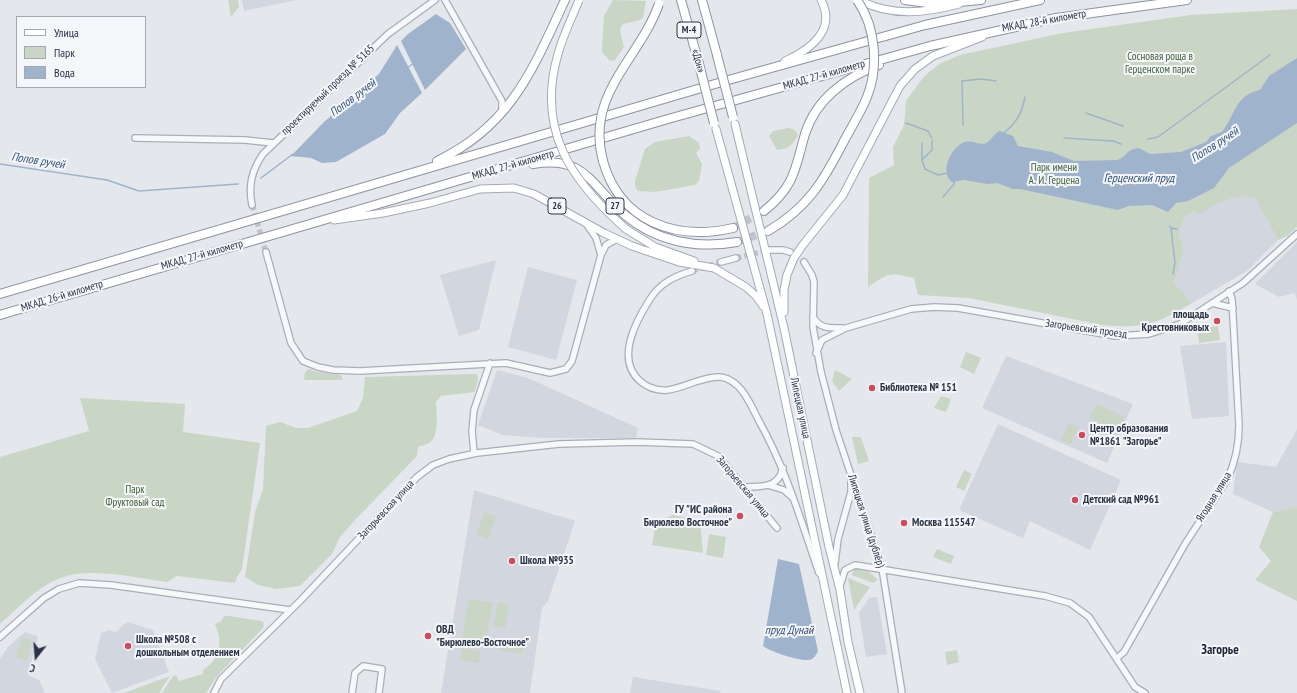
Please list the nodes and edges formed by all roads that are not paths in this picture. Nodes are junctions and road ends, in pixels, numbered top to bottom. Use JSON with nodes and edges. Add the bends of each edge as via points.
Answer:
{"nodes":[{"id":1,"x":436,"y":0,"type":"edge"},
{"id":2,"x":445,"y":0,"type":"edge"},
{"id":3,"x":565,"y":0,"type":"edge"},
{"id":4,"x":579,"y":0,"type":"edge"},
{"id":5,"x":681,"y":0,"type":"edge"},
{"id":6,"x":702,"y":0,"type":"edge"},
{"id":7,"x":821,"y":0,"type":"edge"},
{"id":8,"x":858,"y":0,"type":"edge"},
{"id":9,"x":905,"y":0,"type":"edge"},
{"id":10,"x":981,"y":0,"type":"edge"},
{"id":11,"x":1040,"y":0,"type":"edge"},
{"id":12,"x":1188,"y":0,"type":"edge"},
{"id":13,"x":660,"y":2,"type":"edge"},
{"id":14,"x":965,"y":3,"type":"junction"},
{"id":15,"x":1024,"y":24,"type":"junction"},
{"id":16,"x":897,"y":32,"type":"joint"},
{"id":17,"x":930,"y":46,"type":"junction"},
{"id":18,"x":903,"y":53,"type":"joint"},
{"id":19,"x":768,"y":68,"type":"junction"},
{"id":20,"x":500,"y":115,"type":"junction"},
{"id":21,"x":734,"y":121,"type":"joint"},
{"id":22,"x":715,"y":126,"type":"joint"},
{"id":23,"x":135,"y":138,"type":"dead end"},
{"id":24,"x":273,"y":143,"type":"junction"},
{"id":25,"x":500,"y":169,"type":"junction"},
{"id":26,"x":410,"y":174,"type":"junction"},
{"id":27,"x":251,"y":202,"type":"tunnel mouth"},
{"id":28,"x":764,"y":211,"type":"tunnel mouth"},
{"id":29,"x":322,"y":221,"type":"junction"},
{"id":30,"x":586,"y":224,"type":"junction"},
{"id":31,"x":733,"y":228,"type":"tunnel mouth"},
{"id":32,"x":768,"y":231,"type":"tunnel mouth"},
{"id":33,"x":1297,"y":234,"type":"edge"},
{"id":34,"x":617,"y":239,"type":"junction"},
{"id":35,"x":737,"y":242,"type":"tunnel mouth"},
{"id":36,"x":770,"y":250,"type":"tunnel mouth"},
{"id":37,"x":266,"y":252,"type":"tunnel mouth"},
{"id":38,"x":790,"y":252,"type":"dead end"},
{"id":39,"x":601,"y":255,"type":"junction"},
{"id":40,"x":736,"y":258,"type":"tunnel mouth"},
{"id":41,"x":118,"y":260,"type":"joint"},
{"id":42,"x":721,"y":262,"type":"tunnel mouth"},
{"id":43,"x":804,"y":262,"type":"dead end"},
{"id":44,"x":714,"y":268,"type":"junction"},
{"id":45,"x":692,"y":271,"type":"tunnel mouth"},
{"id":46,"x":123,"y":278,"type":"joint"},
{"id":47,"x":1230,"y":291,"type":"junction"},
{"id":48,"x":0,"y":294,"type":"edge"},
{"id":49,"x":1212,"y":303,"type":"junction"},
{"id":50,"x":1233,"y":308,"type":"junction"},
{"id":51,"x":767,"y":314,"type":"junction"},
{"id":52,"x":0,"y":315,"type":"edge"},
{"id":53,"x":813,"y":317,"type":"junction"},
{"id":54,"x":784,"y":328,"type":"junction"},
{"id":55,"x":846,"y":328,"type":"junction"},
{"id":56,"x":816,"y":353,"type":"junction"},
{"id":57,"x":490,"y":363,"type":"junction"},
{"id":58,"x":474,"y":453,"type":"junction"},
{"id":59,"x":847,"y":464,"type":"junction"},
{"id":60,"x":783,"y":468,"type":"junction"},
{"id":61,"x":767,"y":485,"type":"junction"},
{"id":62,"x":744,"y":487,"type":"junction"},
{"id":63,"x":795,"y":501,"type":"junction"},
{"id":64,"x":777,"y":528,"type":"dead end"},
{"id":65,"x":834,"y":567,"type":"junction"},
{"id":66,"x":882,"y":568,"type":"junction"},
{"id":67,"x":840,"y":590,"type":"junction"},
{"id":68,"x":828,"y":599,"type":"junction"},
{"id":69,"x":290,"y":610,"type":"junction"},
{"id":70,"x":0,"y":637,"type":"edge"},
{"id":71,"x":1117,"y":658,"type":"junction"},
{"id":72,"x":214,"y":693,"type":"edge"},
{"id":73,"x":352,"y":693,"type":"edge"},
{"id":74,"x":379,"y":693,"type":"edge"},
{"id":75,"x":848,"y":693,"type":"edge"},
{"id":76,"x":860,"y":693,"type":"edge"},
{"id":77,"x":902,"y":693,"type":"edge"},
{"id":78,"x":1145,"y":693,"type":"edge"}],
"edges":[{"from":1,"to":24,"type":"street","name":"проектируемый проезд № 5165","via":[[388,34]]},
{"from":2,"to":20,"type":"street","via":[[502,101]]},
{"from":3,"to":20,"type":"highway","via":[[529,76]]},
{"from":4,"to":44,"type":"main road","bridge":true,"via":[[554,70],[552,103],[555,129],[563,153],[577,179],[596,202],[626,229],[655,247]]},
{"from":5,"to":22,"type":"highway","name":"«Дон»","number":"М-4","bridge":true},
{"from":6,"to":21,"type":"highway","name":"«Дон»","number":"М-4","bridge":true},
{"from":7,"to":19,"type":"main road","via":[[826,21],[817,42],[793,58]]},
{"from":8,"to":14,"type":"main road","via":[[882,8],[918,13]]},
{"from":8,"to":32,"type":"highway","bridge":true,"via":[[872,35],[874,67],[867,97],[813,194],[791,216]]},
{"from":9,"to":14,"type":"highway","via":[[935,4]]},
{"from":10,"to":14,"type":"highway"},
{"from":11,"to":16,"type":"highway","name":"МКАД, 28-й километр"},
{"from":12,"to":15,"type":"highway","name":"МКАД, 28-й километр"},
{"from":13,"to":31,"type":"highway","bridge":true,"via":[[651,22],[608,94],[600,125],[603,162],[610,180],[622,197],[635,211],[652,222],[690,233]]},
{"from":15,"to":17,"type":"highway","name":"МКАД, 28-й километр"},
{"from":15,"to":54,"type":"main road","via":[[933,56],[908,77],[895,95],[843,195],[794,258],[784,290]]},
{"from":16,"to":19,"type":"highway","name":"МКАД, 27-й километр"},
{"from":17,"to":18,"type":"highway","name":"МКАД, 28-й километр"},
{"from":17,"to":28,"type":"highway","via":[[861,71],[833,91],[812,119],[794,176]]},
{"from":18,"to":25,"type":"highway","name":"МКАД, 27-й километр"},
{"from":19,"to":26,"type":"highway","name":"МКАД, 27-й километр"},
{"from":20,"to":26,"type":"highway","via":[[458,151]]},
{"from":21,"to":54,"type":"main road","name":"Липецкая улица"},
{"from":22,"to":51,"type":"main road","name":"Липецкая улица"},
{"from":23,"to":24,"type":"street","via":[[246,140]]},
{"from":24,"to":27,"type":"street","name":"проектируемый проезд № 5165","via":[[252,172]]},
{"from":25,"to":29,"type":"highway","name":"МКАД, 27-й километр"},
{"from":25,"to":35,"type":"highway","number":"27","via":[[546,162],[563,163],[584,173],[625,215],[648,231],[691,244],[718,245]]},
{"from":26,"to":41,"type":"highway","name":"МКАД, 27-й километр"},
{"from":29,"to":30,"type":"main road","number":"26","via":[[383,214],[497,187],[528,192]]},
{"from":29,"to":46,"type":"highway","name":"МКАД, 27-й километр"},
{"from":30,"to":34,"type":"main road","number":"26"},
{"from":30,"to":39,"type":"street","via":[[596,238]]},
{"from":33,"to":47,"type":"street","name":"Загорьевский проезд","via":[[1253,275]]},
{"from":34,"to":39,"type":"street","via":[[606,245]]},
{"from":34,"to":44,"type":"main road","number":"26","via":[[664,257]]},
{"from":36,"to":38,"type":"street"},
{"from":37,"to":57,"type":"street","via":[[290,343],[298,356],[310,365],[333,370],[360,371]]},
{"from":39,"to":57,"type":"street","via":[[573,358],[568,367],[559,372],[545,373],[512,363]]},
{"from":40,"to":42,"type":"street"},
{"from":41,"to":48,"type":"highway","name":"МКАД, 26-й километр"},
{"from":43,"to":53,"type":"street","name":"Липецкая улица (дублёр)","via":[[814,282]]},
{"from":44,"to":51,"type":"main road","number":"26","via":[[756,296]]},
{"from":45,"to":60,"type":"street","via":[[677,275],[651,297],[637,324],[628,350],[632,372],[644,385],[660,390],[678,388],[717,377],[731,380],[743,392]]},
{"from":46,"to":52,"type":"highway","name":"МКАД, 26-й километр"},
{"from":47,"to":49,"type":"street","name":"Загорьевский проезд"},
{"from":47,"to":50,"type":"street","name":"Ягодная улица"},
{"from":49,"to":50,"type":"street"},
{"from":49,"to":55,"type":"street","name":"Загорьевский проезд","via":[[1170,328],[1137,336],[1114,336],[959,308],[934,307],[911,309]]},
{"from":50,"to":71,"type":"street","name":"Ягодная улица","via":[[1239,425],[1233,466],[1124,652]]},
{"from":51,"to":68,"type":"main road","name":"Липецкая улица"},
{"from":53,"to":55,"type":"street","via":[[823,327]]},
{"from":53,"to":56,"type":"street","name":"Липецкая улица (дублёр)"},
{"from":54,"to":65,"type":"main road","name":"Липецкая улица"},
{"from":55,"to":56,"type":"street","via":[[822,340]]},
{"from":56,"to":59,"type":"street","name":"Липецкая улица (дублёр)"},
{"from":57,"to":58,"type":"street","via":[[474,410]]},
{"from":58,"to":62,"type":"street","name":"Загорьевская улица","via":[[559,444],[693,444],[718,456]]},
{"from":58,"to":69,"type":"street","name":"Загорьевская улица","via":[[433,465],[417,477]]},
{"from":59,"to":65,"type":"street","via":[[851,492],[838,539]]},
{"from":59,"to":66,"type":"street","name":"Липецкая улица (дублёр)"},
{"from":60,"to":61,"type":"street","via":[[779,479]]},
{"from":60,"to":63,"type":"street"},
{"from":61,"to":62,"type":"street"},
{"from":61,"to":63,"type":"street","via":[[784,490]]},
{"from":62,"to":64,"type":"street","name":"Загорьевская улица"},
{"from":63,"to":68,"type":"street"},
{"from":65,"to":67,"type":"main road","name":"Липецкая улица"},
{"from":66,"to":67,"type":"street","via":[[851,566],[842,574]]},
{"from":66,"to":71,"type":"street","via":[[1045,596],[1070,603],[1089,617]]},
{"from":66,"to":77,"type":"street","name":"Липецкая улица (дублёр)"},
{"from":67,"to":76,"type":"main road","name":"Липецкая улица","via":[[848,642]]},
{"from":68,"to":75,"type":"main road","name":"Липецкая улица"},
{"from":69,"to":70,"type":"street","via":[[79,583],[59,589],[44,598]]},
{"from":69,"to":72,"type":"street","name":"Загорьевская улица","via":[[221,679]]},
{"from":71,"to":78,"type":"street","via":[[1135,687]]},
{"from":73,"to":74,"type":"street","via":[[355,673],[363,666],[382,669]]}]}
